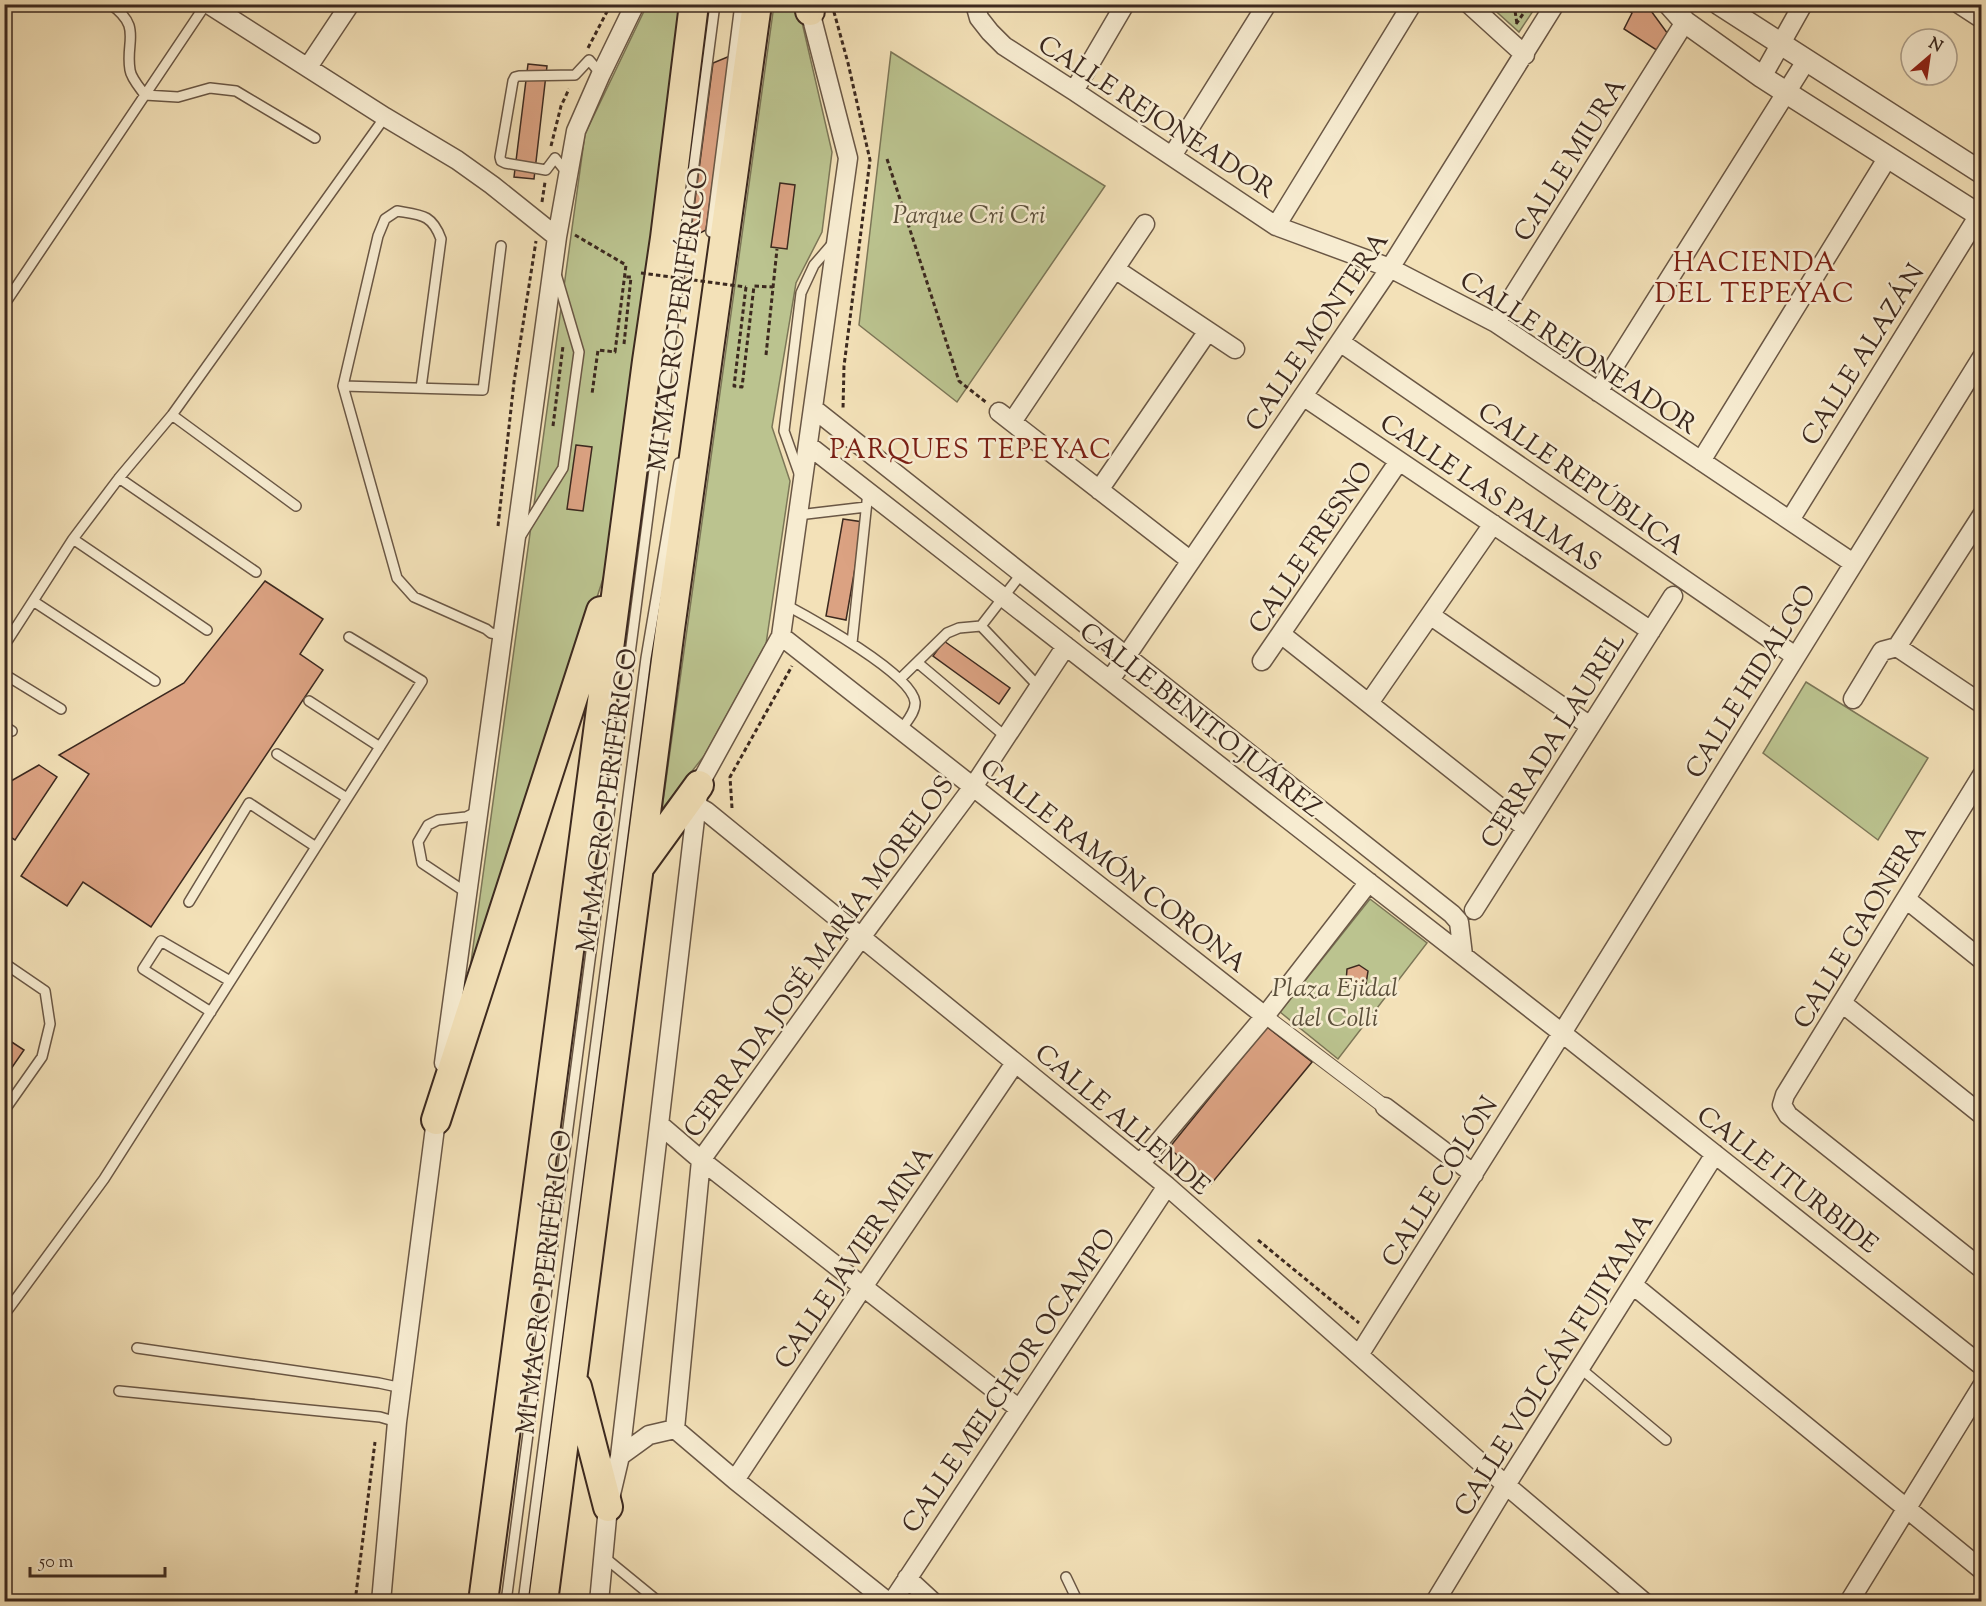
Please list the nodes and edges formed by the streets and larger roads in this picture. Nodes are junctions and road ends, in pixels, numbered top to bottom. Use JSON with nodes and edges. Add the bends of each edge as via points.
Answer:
{"nodes":[{"id":1,"x":207,"y":4,"type":"edge"},
{"id":2,"x":350,"y":4,"type":"edge"},
{"id":3,"x":635,"y":4,"type":"edge"},
{"id":4,"x":694,"y":4,"type":"edge"},
{"id":5,"x":757,"y":4,"type":"edge"},
{"id":6,"x":975,"y":4,"type":"edge"},
{"id":7,"x":1125,"y":4,"type":"edge"},
{"id":8,"x":1267,"y":4,"type":"edge"},
{"id":9,"x":1412,"y":4,"type":"edge"},
{"id":10,"x":1469,"y":4,"type":"edge"},
{"id":11,"x":1555,"y":4,"type":"edge"},
{"id":12,"x":1669,"y":4,"type":"edge"},
{"id":13,"x":1719,"y":4,"type":"edge"},
{"id":14,"x":1803,"y":4,"type":"edge"},
{"id":15,"x":1959,"y":4,"type":"edge"},
{"id":16,"x":810,"y":7,"type":"edge"},
{"id":17,"x":1982,"y":19,"type":"edge"},
{"id":18,"x":1685,"y":22,"type":"junction"},
{"id":19,"x":1781,"y":45,"type":"junction"},
{"id":20,"x":1525,"y":55,"type":"junction"},
{"id":21,"x":1806,"y":61,"type":"junction"},
{"id":22,"x":308,"y":67,"type":"junction"},
{"id":23,"x":1762,"y":77,"type":"junction"},
{"id":24,"x":1074,"y":91,"type":"junction"},
{"id":25,"x":1787,"y":93,"type":"junction"},
{"id":26,"x":1172,"y":156,"type":"junction"},
{"id":27,"x":1888,"y":157,"type":"junction"},
{"id":28,"x":1982,"y":173,"type":"edge"},
{"id":29,"x":1980,"y":216,"type":"edge"},
{"id":30,"x":1145,"y":224,"type":"dead end"},
{"id":31,"x":1276,"y":226,"type":"junction"},
{"id":32,"x":558,"y":231,"type":"junction"},
{"id":33,"x":1390,"y":268,"type":"junction"},
{"id":34,"x":1115,"y":269,"type":"junction"},
{"id":35,"x":1496,"y":323,"type":"junction"},
{"id":36,"x":1208,"y":332,"type":"junction"},
{"id":37,"x":1340,"y":342,"type":"junction"},
{"id":38,"x":1235,"y":349,"type":"dead end"},
{"id":39,"x":1982,"y":357,"type":"edge"},
{"id":40,"x":1599,"y":392,"type":"junction"},
{"id":41,"x":1303,"y":396,"type":"junction"},
{"id":42,"x":814,"y":409,"type":"junction"},
{"id":43,"x":808,"y":445,"type":"junction"},
{"id":44,"x":1399,"y":461,"type":"junction"},
{"id":45,"x":1701,"y":461,"type":"junction"},
{"id":46,"x":1099,"y":490,"type":"junction"},
{"id":47,"x":1982,"y":515,"type":"edge"},
{"id":48,"x":1790,"y":520,"type":"junction"},
{"id":49,"x":1493,"y":524,"type":"junction"},
{"id":50,"x":626,"y":526,"type":"junction"},
{"id":51,"x":1191,"y":561,"type":"junction"},
{"id":52,"x":1853,"y":563,"type":"junction"},
{"id":53,"x":1673,"y":596,"type":"dead end"},
{"id":54,"x":1430,"y":615,"type":"junction"},
{"id":55,"x":1651,"y":631,"type":"junction"},
{"id":56,"x":1281,"y":634,"type":"junction"},
{"id":57,"x":781,"y":636,"type":"junction"},
{"id":58,"x":1066,"y":646,"type":"junction"},
{"id":59,"x":1897,"y":647,"type":"junction"},
{"id":60,"x":1126,"y":656,"type":"junction"},
{"id":61,"x":1795,"y":656,"type":"junction"},
{"id":62,"x":1262,"y":661,"type":"dead end"},
{"id":63,"x":1110,"y":680,"type":"junction"},
{"id":64,"x":1853,"y":699,"type":"dead end"},
{"id":65,"x":1369,"y":703,"type":"junction"},
{"id":66,"x":1982,"y":704,"type":"edge"},
{"id":67,"x":1590,"y":726,"type":"junction"},
{"id":68,"x":1982,"y":774,"type":"edge"},
{"id":69,"x":973,"y":787,"type":"junction"},
{"id":70,"x":698,"y":795,"type":"junction"},
{"id":71,"x":1526,"y":828,"type":"junction"},
{"id":72,"x":640,"y":867,"type":"junction"},
{"id":73,"x":1369,"y":882,"type":"junction"},
{"id":74,"x":1906,"y":899,"type":"junction"},
{"id":75,"x":1474,"y":910,"type":"dead end"},
{"id":76,"x":861,"y":937,"type":"junction"},
{"id":77,"x":1462,"y":955,"type":"junction"},
{"id":78,"x":1982,"y":960,"type":"edge"},
{"id":79,"x":1842,"y":1003,"type":"junction"},
{"id":80,"x":1265,"y":1016,"type":"junction"},
{"id":81,"x":1562,"y":1033,"type":"junction"},
{"id":82,"x":1015,"y":1063,"type":"junction"},
{"id":83,"x":1385,"y":1107,"type":"joint"},
{"id":84,"x":1982,"y":1114,"type":"edge"},
{"id":85,"x":436,"y":1120,"type":"junction"},
{"id":86,"x":659,"y":1124,"type":"junction"},
{"id":87,"x":1715,"y":1154,"type":"junction"},
{"id":88,"x":701,"y":1160,"type":"junction"},
{"id":89,"x":1140,"y":1164,"type":"junction"},
{"id":90,"x":1474,"y":1174,"type":"junction"},
{"id":91,"x":1167,"y":1186,"type":"junction"},
{"id":92,"x":1982,"y":1269,"type":"edge"},
{"id":93,"x":1633,"y":1285,"type":"junction"},
{"id":94,"x":863,"y":1287,"type":"junction"},
{"id":95,"x":1359,"y":1355,"type":"junction"},
{"id":96,"x":1982,"y":1366,"type":"edge"},
{"id":97,"x":573,"y":1373,"type":"junction"},
{"id":98,"x":1982,"y":1386,"type":"edge"},
{"id":99,"x":1018,"y":1408,"type":"junction"},
{"id":100,"x":675,"y":1429,"type":"junction"},
{"id":101,"x":620,"y":1456,"type":"junction"},
{"id":102,"x":735,"y":1480,"type":"junction"},
{"id":103,"x":1506,"y":1485,"type":"junction"},
{"id":104,"x":608,"y":1507,"type":"junction"},
{"id":105,"x":1906,"y":1509,"type":"junction"},
{"id":106,"x":1982,"y":1570,"type":"edge"},
{"id":107,"x":907,"y":1578,"type":"junction"},
{"id":108,"x":381,"y":1602,"type":"edge"},
{"id":109,"x":483,"y":1602,"type":"edge"},
{"id":110,"x":543,"y":1602,"type":"edge"},
{"id":111,"x":599,"y":1602,"type":"edge"},
{"id":112,"x":890,"y":1602,"type":"edge"},
{"id":113,"x":933,"y":1602,"type":"edge"},
{"id":114,"x":1435,"y":1602,"type":"edge"},
{"id":115,"x":1644,"y":1602,"type":"edge"},
{"id":116,"x":1849,"y":1602,"type":"edge"}],
"edges":[{"from":1,"to":22,"type":"street"},
{"from":2,"to":22,"type":"street"},
{"from":3,"to":32,"type":"street","via":[[576,131]]},
{"from":4,"to":50,"type":"highway"},
{"from":5,"to":72,"type":"highway"},
{"from":6,"to":24,"type":"street","name":"CALLE REJONEADOR","via":[[979,18],[1004,46]]},
{"from":7,"to":24,"type":"street"},
{"from":8,"to":26,"type":"street"},
{"from":9,"to":31,"type":"street"},
{"from":10,"to":20,"type":"street"},
{"from":11,"to":20,"type":"street","name":"CALLE MONTERA"},
{"from":12,"to":18,"type":"street"},
{"from":13,"to":19,"type":"street"},
{"from":14,"to":19,"type":"street"},
{"from":15,"to":17,"type":"street"},
{"from":16,"to":42,"type":"street","via":[[848,158]]},
{"from":18,"to":23,"type":"street"},
{"from":18,"to":35,"type":"street","name":"CALLE MIURA"},
{"from":19,"to":21,"type":"street"},
{"from":19,"to":23,"type":"street"},
{"from":20,"to":33,"type":"street","name":"CALLE MONTERA"},
{"from":21,"to":25,"type":"street"},
{"from":21,"to":28,"type":"street"},
{"from":22,"to":32,"type":"street","via":[[466,166]]},
{"from":23,"to":25,"type":"street"},
{"from":24,"to":26,"type":"street","name":"CALLE REJONEADOR"},
{"from":25,"to":27,"type":"street"},
{"from":25,"to":40,"type":"street"},
{"from":26,"to":31,"type":"street","name":"CALLE REJONEADOR"},
{"from":27,"to":29,"type":"street"},
{"from":27,"to":45,"type":"street"},
{"from":29,"to":48,"type":"street","name":"CALLE ALAZÁN"},
{"from":30,"to":34,"type":"street"},
{"from":31,"to":33,"type":"street","name":"CALLE REJONEADOR"},
{"from":32,"to":85,"type":"street"},
{"from":33,"to":35,"type":"street","name":"CALLE REJONEADOR"},
{"from":33,"to":37,"type":"street","name":"CALLE MONTERA"},
{"from":34,"to":36,"type":"street"},
{"from":34,"to":46,"type":"street","via":[[1005,417]]},
{"from":35,"to":40,"type":"street","name":"CALLE REJONEADOR"},
{"from":36,"to":38,"type":"street"},
{"from":36,"to":46,"type":"street"},
{"from":37,"to":41,"type":"street","name":"CALLE MONTERA"},
{"from":37,"to":61,"type":"street","name":"CALLE REPÚBLICA"},
{"from":39,"to":52,"type":"street","name":"CALLE HIDALGO"},
{"from":40,"to":45,"type":"street","name":"CALLE REJONEADOR"},
{"from":41,"to":44,"type":"street","name":"CALLE LAS PALMAS"},
{"from":41,"to":51,"type":"street","name":"CALLE MONTERA"},
{"from":42,"to":43,"type":"street"},
{"from":42,"to":60,"type":"street","name":"CALLE BENITO JUÁREZ"},
{"from":43,"to":57,"type":"street"},
{"from":43,"to":58,"type":"street","name":"CALLE BENITO JUÁREZ","via":[[867,499]]},
{"from":44,"to":49,"type":"street","name":"CALLE LAS PALMAS"},
{"from":44,"to":56,"type":"street","name":"CALLE FRESNO"},
{"from":45,"to":48,"type":"street","name":"CALLE REJONEADOR"},
{"from":46,"to":51,"type":"street"},
{"from":47,"to":59,"type":"street"},
{"from":48,"to":52,"type":"street","name":"CALLE REJONEADOR"},
{"from":49,"to":54,"type":"street"},
{"from":49,"to":55,"type":"street","name":"CALLE LAS PALMAS"},
{"from":50,"to":85,"type":"highway"},
{"from":50,"to":109,"type":"highway"},
{"from":51,"to":60,"type":"street","name":"CALLE MONTERA"},
{"from":52,"to":61,"type":"street","name":"CALLE HIDALGO"},
{"from":53,"to":55,"type":"street","name":"CERRADA LAUREL"},
{"from":54,"to":65,"type":"street"},
{"from":54,"to":67,"type":"street"},
{"from":55,"to":67,"type":"street","name":"CERRADA LAUREL"},
{"from":56,"to":62,"type":"street","name":"CALLE FRESNO"},
{"from":56,"to":65,"type":"street"},
{"from":57,"to":69,"type":"street","name":"CALLE RAMÓN CORONA"},
{"from":57,"to":70,"type":"street"},
{"from":58,"to":63,"type":"street","name":"CALLE BENITO JUÁREZ"},
{"from":58,"to":69,"type":"street","name":"CERRADA JOSÉ MARÍA MORELOS"},
{"from":59,"to":64,"type":"street","via":[[1882,651]]},
{"from":59,"to":66,"type":"street"},
{"from":60,"to":63,"type":"street","name":"CALLE MONTERA"},
{"from":60,"to":77,"type":"street","name":"CALLE BENITO JUÁREZ","via":[[1452,914],[1459,922]]},
{"from":61,"to":81,"type":"street","name":"CALLE HIDALGO"},
{"from":63,"to":73,"type":"street","name":"CALLE BENITO JUÁREZ"},
{"from":65,"to":71,"type":"street"},
{"from":67,"to":71,"type":"street","name":"CERRADA LAUREL"},
{"from":68,"to":74,"type":"street","name":"CALLE GAONERA"},
{"from":69,"to":76,"type":"street","name":"CERRADA JOSÉ MARÍA MORELOS"},
{"from":69,"to":80,"type":"street","name":"CALLE RAMÓN CORONA"},
{"from":70,"to":72,"type":"highway"},
{"from":70,"to":76,"type":"street","name":"CALLE ALLENDE","via":[[706,811]]},
{"from":70,"to":86,"type":"street"},
{"from":71,"to":75,"type":"street","name":"CERRADA LAUREL"},
{"from":72,"to":97,"type":"highway"},
{"from":73,"to":77,"type":"street","name":"CALLE BENITO JUÁREZ"},
{"from":73,"to":80,"type":"street"},
{"from":74,"to":78,"type":"street"},
{"from":74,"to":79,"type":"street","name":"CALLE GAONERA"},
{"from":76,"to":82,"type":"street","name":"CALLE ALLENDE"},
{"from":76,"to":88,"type":"street","name":"CERRADA JOSÉ MARÍA MORELOS"},
{"from":77,"to":81,"type":"street","name":"CALLE BENITO JUÁREZ"},
{"from":79,"to":84,"type":"street"},
{"from":79,"to":92,"type":"street","name":"CALLE GAONERA","via":[[1782,1105],[1788,1115]]},
{"from":80,"to":83,"type":"street","name":"CALLE RAMÓN CORONA"},
{"from":80,"to":89,"type":"street"},
{"from":81,"to":87,"type":"street","name":"CALLE ITURBIDE"},
{"from":81,"to":90,"type":"street","name":"CALLE COLÓN"},
{"from":82,"to":89,"type":"street","name":"CALLE ALLENDE"},
{"from":82,"to":94,"type":"street","name":"CALLE JAVIER MINA"},
{"from":83,"to":90,"type":"street","name":"CALLE RAMÓN CORONA"},
{"from":85,"to":108,"type":"street","via":[[398,1422]]},
{"from":86,"to":88,"type":"street"},
{"from":86,"to":101,"type":"street"},
{"from":87,"to":93,"type":"street","name":"CALLE VOLCÁN FUJIYAMA"},
{"from":87,"to":96,"type":"street","name":"CALLE ITURBIDE"},
{"from":88,"to":94,"type":"street"},
{"from":88,"to":100,"type":"street","name":"CERRADA JOSÉ MARÍA MORELOS"},
{"from":89,"to":91,"type":"street","name":"CALLE ALLENDE"},
{"from":90,"to":95,"type":"street","name":"CALLE COLÓN"},
{"from":91,"to":95,"type":"street","name":"CALLE ALLENDE"},
{"from":91,"to":99,"type":"street","name":"CALLE MELCHOR OCAMPO"},
{"from":93,"to":103,"type":"street","name":"CALLE VOLCÁN FUJIYAMA"},
{"from":93,"to":105,"type":"street"},
{"from":94,"to":99,"type":"street"},
{"from":94,"to":102,"type":"street","name":"CALLE JAVIER MINA"},
{"from":95,"to":103,"type":"street","name":"CALLE ALLENDE"},
{"from":97,"to":104,"type":"highway"},
{"from":97,"to":110,"type":"highway"},
{"from":98,"to":105,"type":"street"},
{"from":99,"to":107,"type":"street","name":"CALLE MELCHOR OCAMPO"},
{"from":100,"to":101,"type":"street","via":[[649,1436]]},
{"from":100,"to":102,"type":"street"},
{"from":101,"to":104,"type":"street"},
{"from":102,"to":112,"type":"street"},
{"from":103,"to":114,"type":"street","name":"CALLE VOLCÁN FUJIYAMA"},
{"from":103,"to":115,"type":"street","name":"CALLE ALLENDE"},
{"from":104,"to":111,"type":"street"},
{"from":105,"to":106,"type":"street"},
{"from":105,"to":116,"type":"street"},
{"from":107,"to":112,"type":"street","name":"CALLE MELCHOR OCAMPO"},
{"from":107,"to":113,"type":"street"}]}
